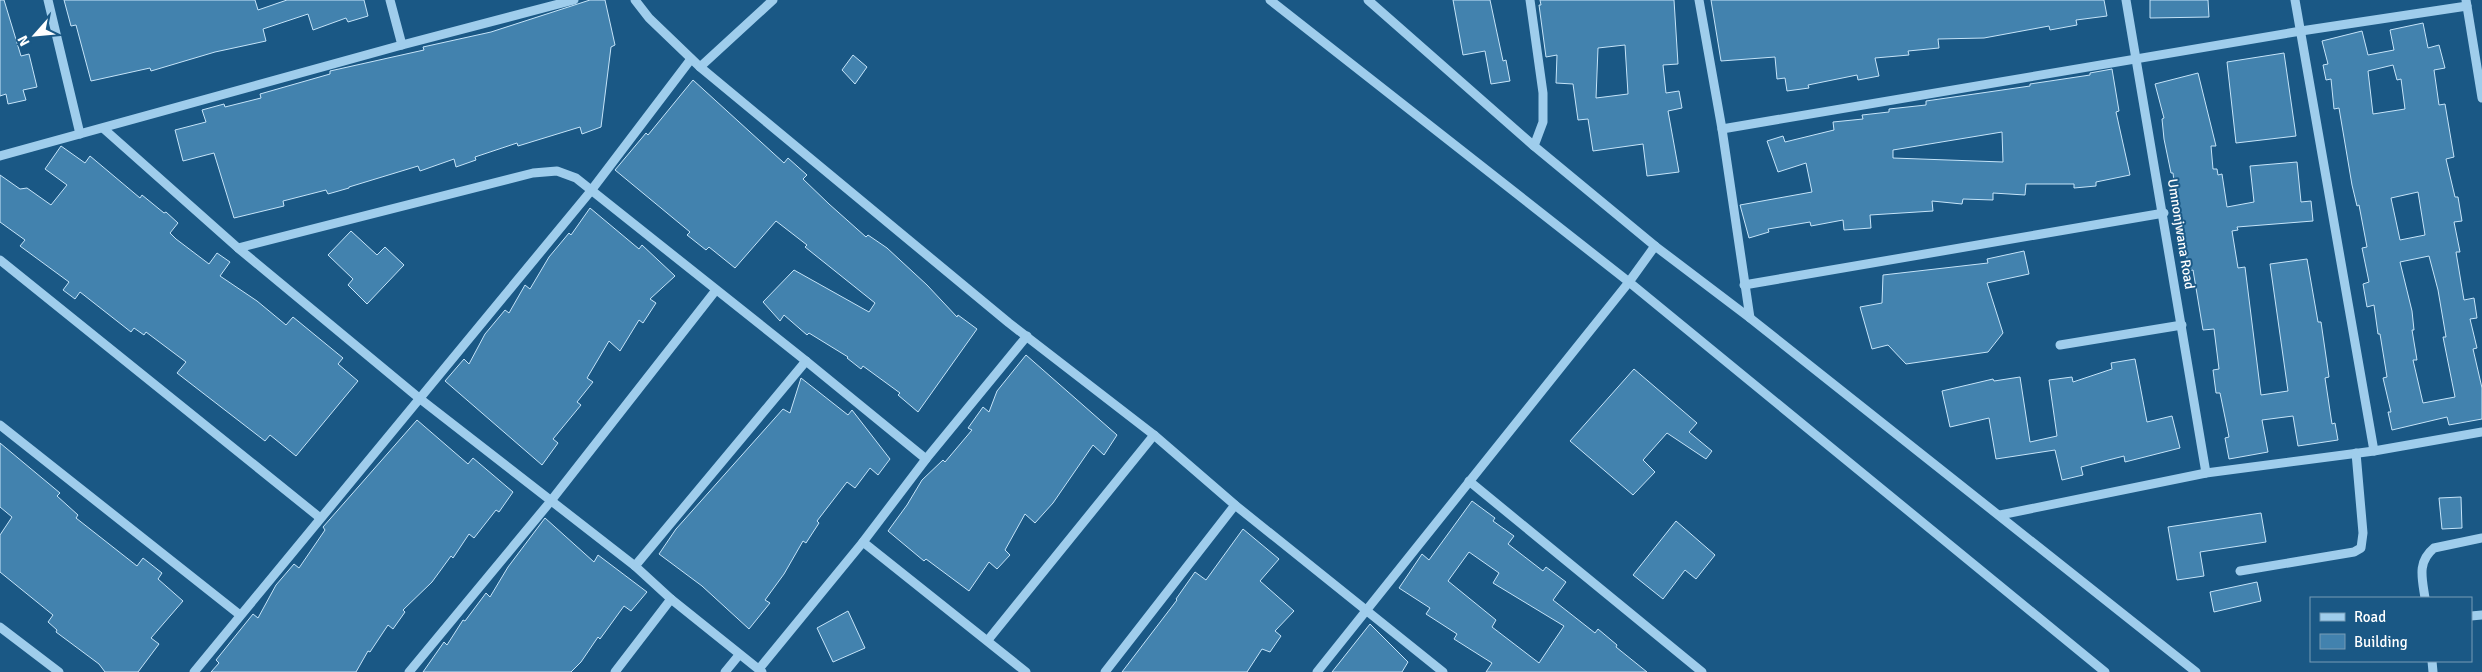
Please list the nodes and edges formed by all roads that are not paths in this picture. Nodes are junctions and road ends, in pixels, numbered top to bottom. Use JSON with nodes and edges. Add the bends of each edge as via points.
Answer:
{"nodes":[{"id":1,"x":48,"y":0,"type":"edge"},
{"id":2,"x":390,"y":0,"type":"edge"},
{"id":3,"x":574,"y":0,"type":"edge"},
{"id":4,"x":635,"y":0,"type":"edge"},
{"id":5,"x":773,"y":0,"type":"edge"},
{"id":6,"x":1270,"y":0,"type":"edge"},
{"id":7,"x":1368,"y":0,"type":"edge"},
{"id":8,"x":1530,"y":0,"type":"edge"},
{"id":9,"x":1699,"y":0,"type":"edge"},
{"id":10,"x":2126,"y":0,"type":"edge"},
{"id":11,"x":2295,"y":0,"type":"edge"},
{"id":12,"x":2466,"y":3,"type":"edge"},
{"id":13,"x":2301,"y":31,"type":"junction"},
{"id":14,"x":402,"y":45,"type":"junction"},
{"id":15,"x":2137,"y":58,"type":"junction"},
{"id":16,"x":690,"y":59,"type":"junction"},
{"id":17,"x":700,"y":67,"type":"junction"},
{"id":18,"x":2482,"y":98,"type":"edge"},
{"id":19,"x":104,"y":129,"type":"junction"},
{"id":20,"x":1722,"y":130,"type":"junction"},
{"id":21,"x":80,"y":134,"type":"junction"},
{"id":22,"x":1534,"y":146,"type":"junction"},
{"id":23,"x":0,"y":156,"type":"edge"},
{"id":24,"x":590,"y":192,"type":"junction"},
{"id":25,"x":2164,"y":213,"type":"junction"},
{"id":26,"x":1655,"y":246,"type":"junction"},
{"id":27,"x":238,"y":248,"type":"junction"},
{"id":28,"x":0,"y":260,"type":"edge"},
{"id":29,"x":1629,"y":282,"type":"junction"},
{"id":30,"x":1744,"y":284,"type":"junction"},
{"id":31,"x":716,"y":290,"type":"junction"},
{"id":32,"x":1750,"y":318,"type":"junction"},
{"id":33,"x":2182,"y":325,"type":"junction"},
{"id":34,"x":1027,"y":336,"type":"junction"},
{"id":35,"x":2060,"y":345,"type":"dead end"},
{"id":36,"x":806,"y":361,"type":"junction"},
{"id":37,"x":419,"y":398,"type":"junction"},
{"id":38,"x":0,"y":425,"type":"edge"},
{"id":39,"x":2482,"y":432,"type":"edge"},
{"id":40,"x":1154,"y":435,"type":"junction"},
{"id":41,"x":2374,"y":451,"type":"junction"},
{"id":42,"x":2356,"y":453,"type":"junction"},
{"id":43,"x":926,"y":459,"type":"junction"},
{"id":44,"x":2206,"y":473,"type":"junction"},
{"id":45,"x":1470,"y":480,"type":"junction"},
{"id":46,"x":550,"y":502,"type":"junction"},
{"id":47,"x":1235,"y":505,"type":"junction"},
{"id":48,"x":2000,"y":515,"type":"junction"},
{"id":49,"x":320,"y":517,"type":"junction"},
{"id":50,"x":2482,"y":538,"type":"edge"},
{"id":51,"x":863,"y":542,"type":"junction"},
{"id":52,"x":635,"y":566,"type":"junction"},
{"id":53,"x":2240,"y":571,"type":"dead end"},
{"id":54,"x":2424,"y":597,"type":"edge"},
{"id":55,"x":672,"y":600,"type":"junction"},
{"id":56,"x":1366,"y":611,"type":"junction"},
{"id":57,"x":240,"y":615,"type":"junction"},
{"id":58,"x":0,"y":627,"type":"edge"},
{"id":59,"x":988,"y":640,"type":"junction"},
{"id":60,"x":739,"y":655,"type":"junction"},
{"id":61,"x":760,"y":671,"type":"edge"},
{"id":62,"x":59,"y":672,"type":"edge"},
{"id":63,"x":194,"y":672,"type":"edge"},
{"id":64,"x":409,"y":672,"type":"edge"},
{"id":65,"x":615,"y":672,"type":"edge"},
{"id":66,"x":725,"y":672,"type":"edge"},
{"id":67,"x":1026,"y":672,"type":"edge"},
{"id":68,"x":1104,"y":672,"type":"edge"},
{"id":69,"x":1317,"y":672,"type":"edge"},
{"id":70,"x":1443,"y":672,"type":"edge"},
{"id":71,"x":1702,"y":672,"type":"edge"},
{"id":72,"x":2104,"y":672,"type":"edge"},
{"id":73,"x":2196,"y":672,"type":"edge"}],
"edges":[{"from":1,"to":21,"type":"street"},
{"from":2,"to":14,"type":"street"},
{"from":3,"to":14,"type":"street"},
{"from":4,"to":16,"type":"street"},
{"from":5,"to":17,"type":"street"},
{"from":6,"to":29,"type":"street"},
{"from":7,"to":22,"type":"street"},
{"from":8,"to":22,"type":"street","via":[[1543,92],[1543,122]]},
{"from":9,"to":20,"type":"street"},
{"from":10,"to":15,"type":"street","name":"Umnonjwana Road"},
{"from":11,"to":13,"type":"street"},
{"from":12,"to":13,"type":"street"},
{"from":12,"to":18,"type":"street"},
{"from":13,"to":15,"type":"street"},
{"from":13,"to":41,"type":"street"},
{"from":14,"to":19,"type":"street"},
{"from":15,"to":20,"type":"street"},
{"from":15,"to":25,"type":"street","name":"Umnonjwana Road"},
{"from":16,"to":17,"type":"street"},
{"from":16,"to":24,"type":"street"},
{"from":17,"to":34,"type":"street"},
{"from":19,"to":21,"type":"street"},
{"from":19,"to":27,"type":"street"},
{"from":20,"to":30,"type":"street"},
{"from":21,"to":23,"type":"street"},
{"from":22,"to":26,"type":"street"},
{"from":24,"to":27,"type":"street","via":[[576,178],[557,171],[533,173]]},
{"from":24,"to":31,"type":"street"},
{"from":24,"to":37,"type":"street"},
{"from":25,"to":30,"type":"street"},
{"from":25,"to":33,"type":"street","name":"Umnonjwana Road"},
{"from":26,"to":29,"type":"street"},
{"from":26,"to":32,"type":"street"},
{"from":27,"to":37,"type":"street"},
{"from":28,"to":49,"type":"street"},
{"from":29,"to":45,"type":"street"},
{"from":29,"to":72,"type":"street"},
{"from":30,"to":32,"type":"street"},
{"from":31,"to":36,"type":"street"},
{"from":31,"to":46,"type":"street"},
{"from":32,"to":48,"type":"street"},
{"from":33,"to":35,"type":"street"},
{"from":33,"to":44,"type":"street","name":"Umnonjwana Road"},
{"from":34,"to":40,"type":"street"},
{"from":34,"to":43,"type":"street"},
{"from":36,"to":43,"type":"street"},
{"from":36,"to":52,"type":"street"},
{"from":37,"to":46,"type":"street"},
{"from":37,"to":49,"type":"street"},
{"from":38,"to":57,"type":"street"},
{"from":39,"to":41,"type":"street"},
{"from":40,"to":47,"type":"street"},
{"from":40,"to":59,"type":"street"},
{"from":41,"to":42,"type":"street"},
{"from":42,"to":44,"type":"street"},
{"from":42,"to":53,"type":"street","via":[[2364,533],[2361,548],[2354,552]]},
{"from":43,"to":51,"type":"street"},
{"from":44,"to":48,"type":"street"},
{"from":45,"to":56,"type":"street"},
{"from":45,"to":71,"type":"street"},
{"from":46,"to":52,"type":"street"},
{"from":46,"to":64,"type":"street"},
{"from":47,"to":56,"type":"street"},
{"from":47,"to":68,"type":"street"},
{"from":48,"to":73,"type":"street"},
{"from":49,"to":57,"type":"street"},
{"from":50,"to":54,"type":"street","via":[[2434,548],[2429,552],[2421,568]]},
{"from":51,"to":59,"type":"street"},
{"from":51,"to":61,"type":"street"},
{"from":52,"to":55,"type":"street"},
{"from":55,"to":60,"type":"street"},
{"from":55,"to":65,"type":"street"},
{"from":56,"to":69,"type":"street"},
{"from":56,"to":70,"type":"street"},
{"from":57,"to":63,"type":"street"},
{"from":58,"to":62,"type":"street"},
{"from":59,"to":67,"type":"street"},
{"from":60,"to":61,"type":"street"},
{"from":60,"to":66,"type":"street"}]}
